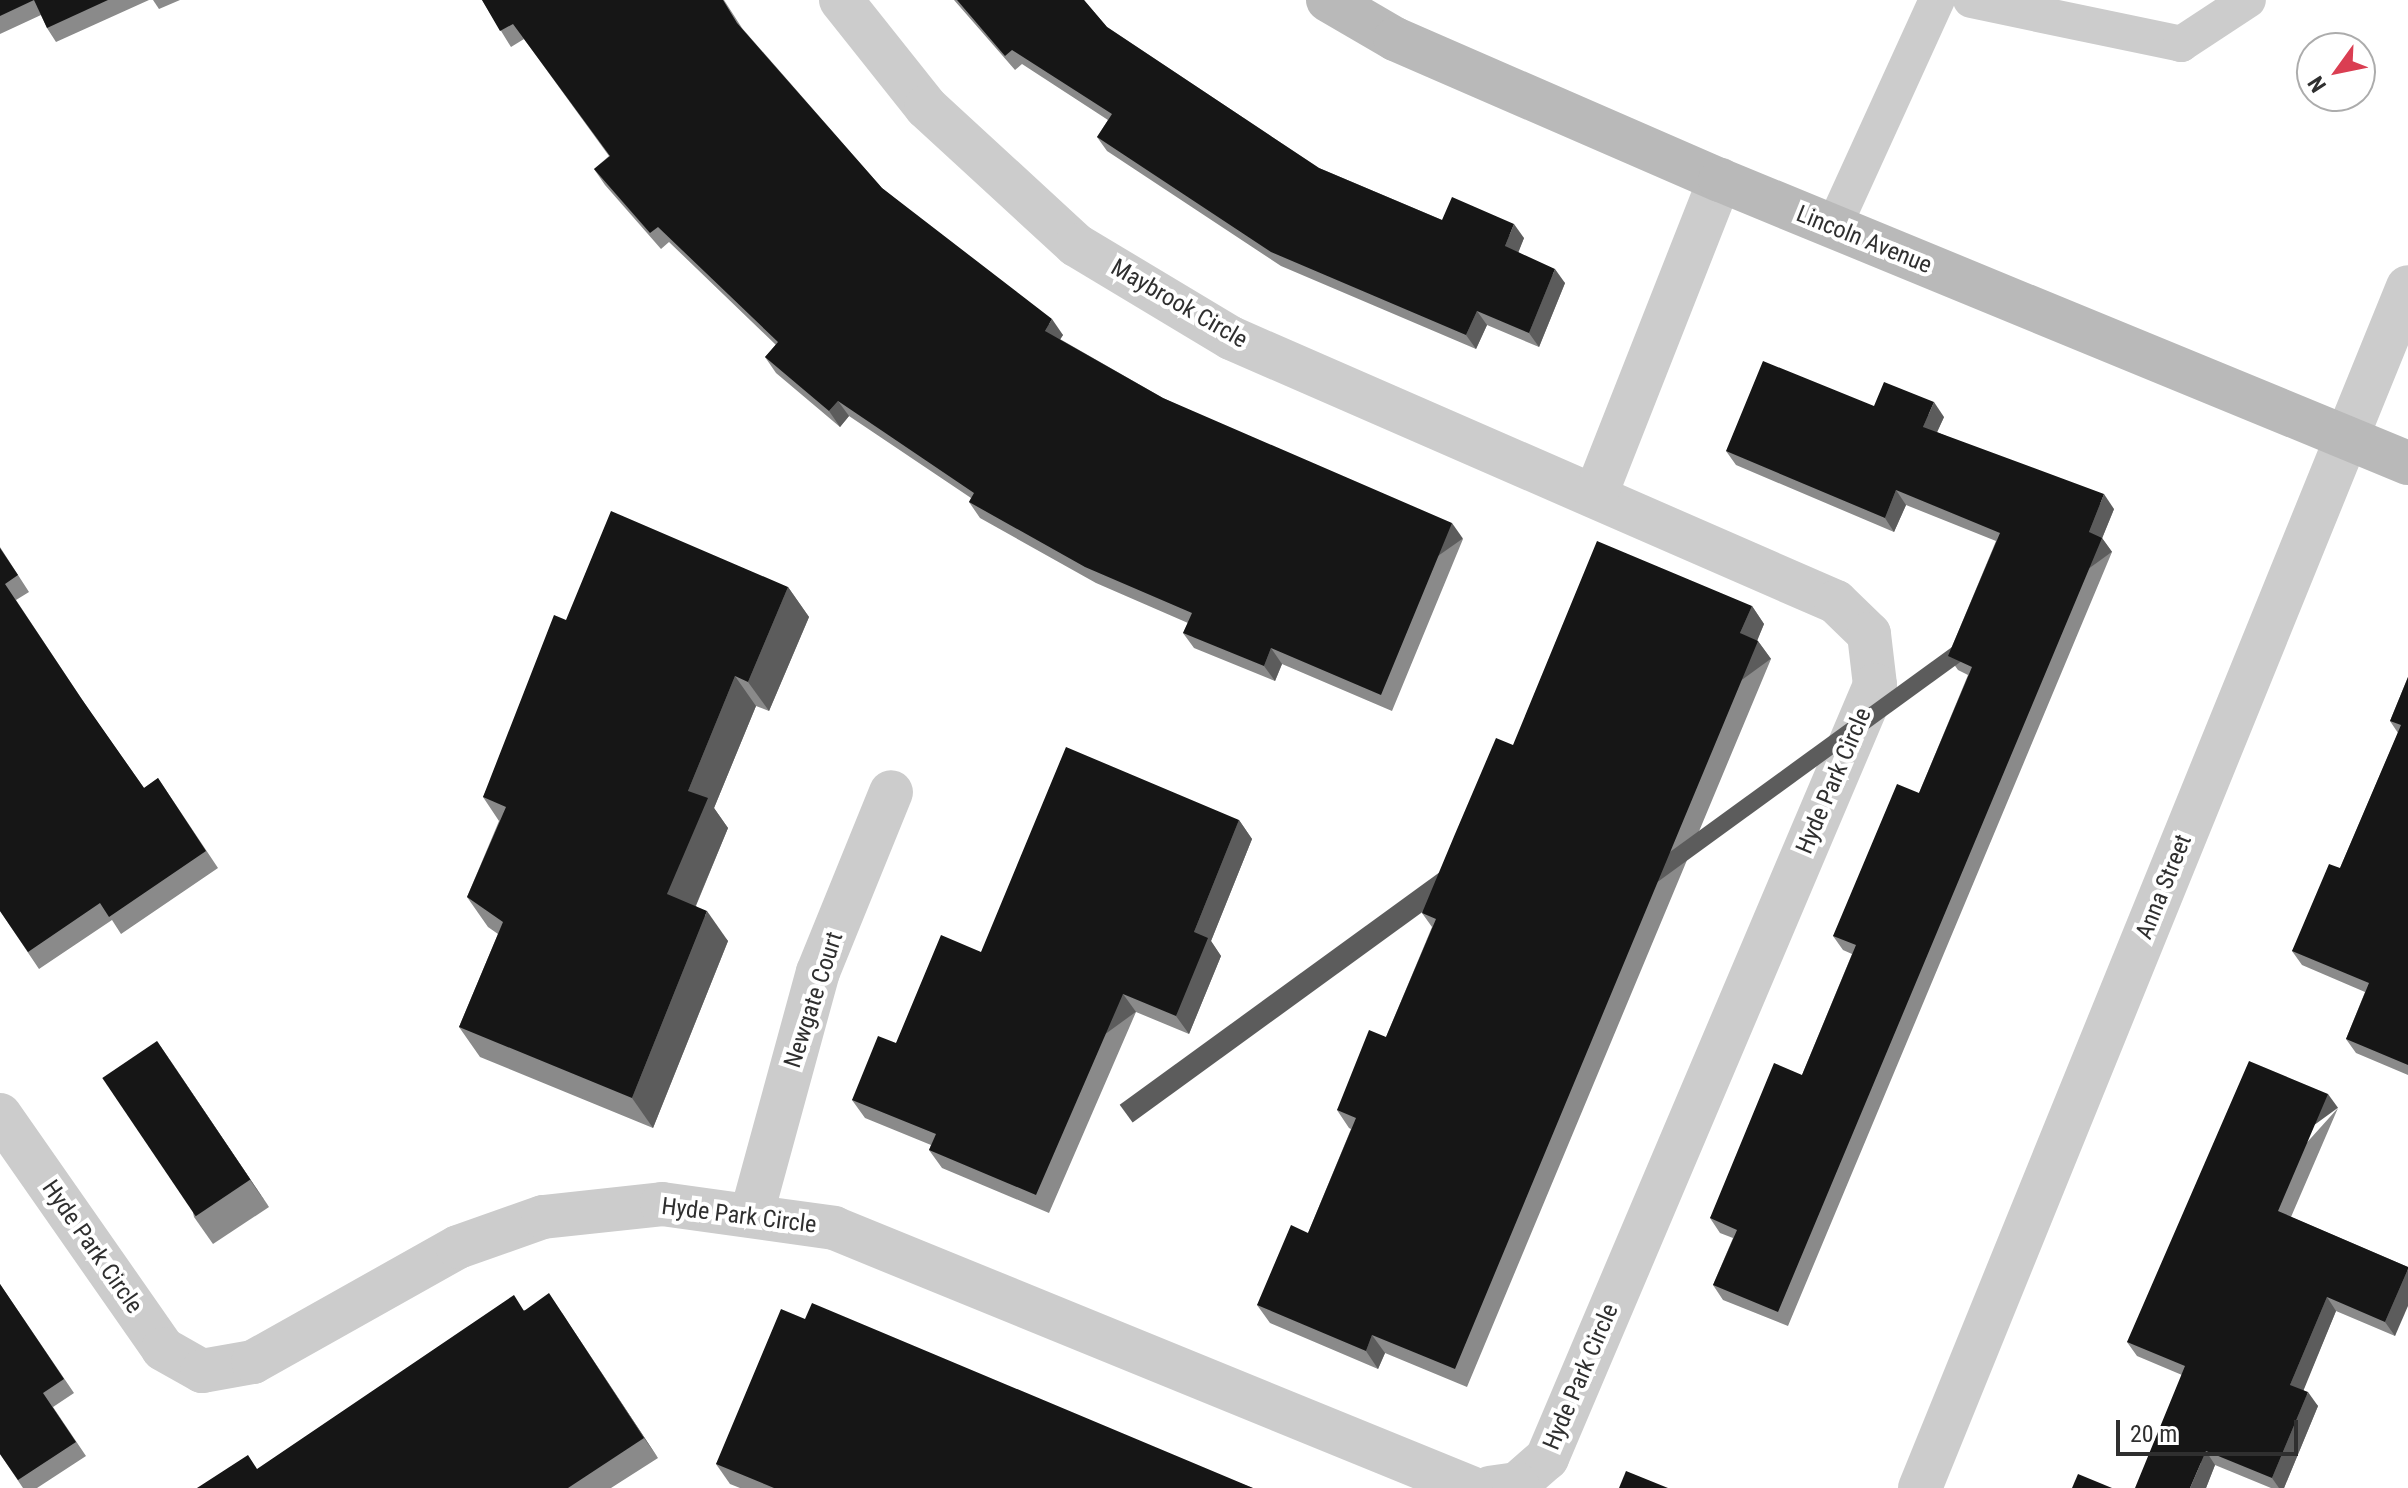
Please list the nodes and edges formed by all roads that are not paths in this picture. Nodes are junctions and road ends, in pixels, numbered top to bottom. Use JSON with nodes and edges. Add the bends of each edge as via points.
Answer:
{"nodes":[{"id":1,"x":841,"y":0,"type":"edge"},
{"id":2,"x":1328,"y":0,"type":"edge"},
{"id":3,"x":1937,"y":0,"type":"edge"},
{"id":4,"x":1971,"y":0,"type":"edge"},
{"id":5,"x":2248,"y":0,"type":"edge"},
{"id":6,"x":1720,"y":180,"type":"junction"},
{"id":7,"x":1833,"y":228,"type":"junction"},
{"id":8,"x":2408,"y":287,"type":"edge"},
{"id":9,"x":2346,"y":437,"type":"junction"},
{"id":10,"x":2408,"y":463,"type":"edge"},
{"id":11,"x":1596,"y":494,"type":"junction"},
{"id":12,"x":891,"y":792,"type":"dead end"},
{"id":13,"x":4,"y":1132,"type":"edge"},
{"id":14,"x":752,"y":1213,"type":"junction"},
{"id":15,"x":1471,"y":1488,"type":"edge"},
{"id":16,"x":1490,"y":1488,"type":"edge"},
{"id":17,"x":1920,"y":1488,"type":"edge"}],
"edges":[{"from":1,"to":11,"type":"street","name":"Maybrook Circle","via":[[926,107],[1076,245],[1231,338]]},
{"from":2,"to":6,"type":"street","name":"Lincoln Avenue","via":[[1395,39]]},
{"from":3,"to":7,"type":"lane"},
{"from":4,"to":5,"type":"lane","via":[[2181,44]]},
{"from":6,"to":7,"type":"street","name":"Lincoln Avenue"},
{"from":6,"to":11,"type":"street"},
{"from":7,"to":9,"type":"street","name":"Lincoln Avenue"},
{"from":8,"to":9,"type":"street","name":"Anna Street"},
{"from":9,"to":10,"type":"street","name":"Lincoln Avenue"},
{"from":9,"to":17,"type":"street","name":"Anna Street"},
{"from":11,"to":16,"type":"street","name":"Hyde Park Circle","via":[[1836,602],[1869,634],[1875,685],[1547,1458],[1517,1484]]},
{"from":12,"to":14,"type":"street","name":"Newgate Court","via":[[818,972]]},
{"from":13,"to":14,"type":"street","name":"Hyde Park Circle","via":[[163,1349],[202,1371],[253,1362],[458,1247],[543,1217],[662,1204]]},
{"from":14,"to":15,"type":"street","name":"Hyde Park Circle","via":[[834,1228]]}]}
